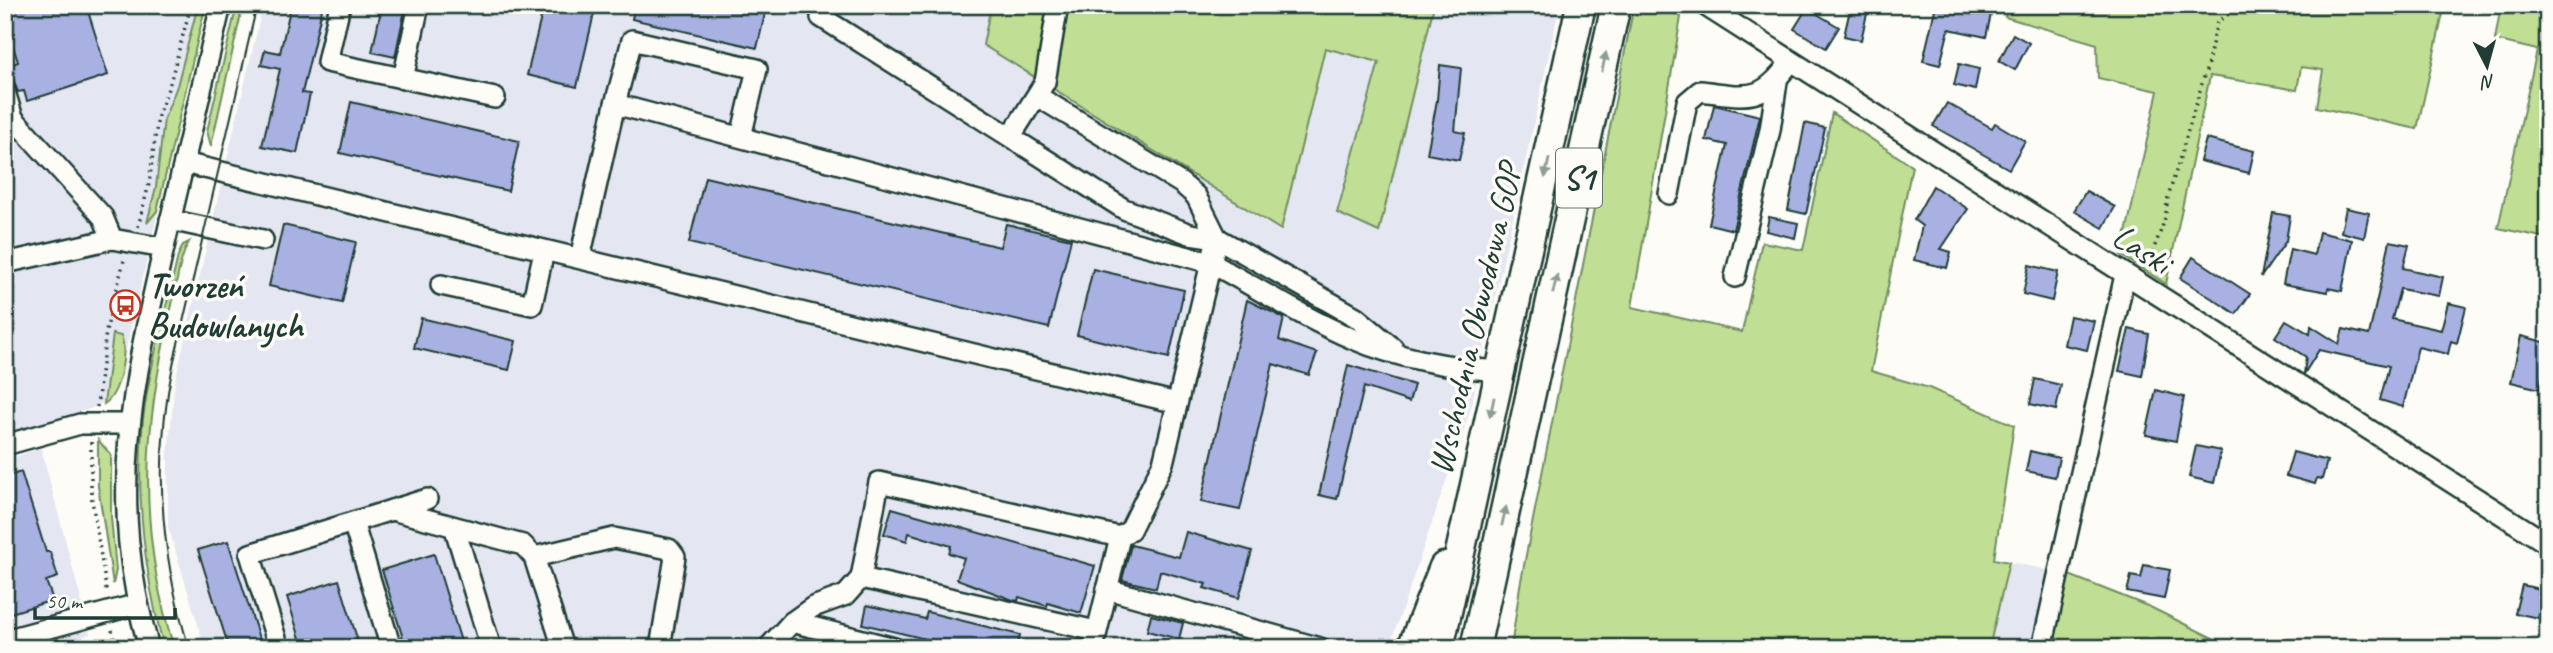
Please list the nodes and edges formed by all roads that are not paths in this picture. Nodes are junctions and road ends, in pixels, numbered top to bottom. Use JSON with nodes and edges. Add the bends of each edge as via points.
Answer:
{"nodes":[{"id":1,"x":221,"y":5,"type":"edge"},
{"id":2,"x":340,"y":5,"type":"edge"},
{"id":3,"x":419,"y":5,"type":"edge"},
{"id":4,"x":824,"y":5,"type":"edge"},
{"id":5,"x":1058,"y":5,"type":"edge"},
{"id":6,"x":1581,"y":5,"type":"edge"},
{"id":7,"x":1616,"y":5,"type":"edge"},
{"id":8,"x":1704,"y":5,"type":"edge"},
{"id":9,"x":1791,"y":61,"type":"junction"},
{"id":10,"x":403,"y":79,"type":"junction"},
{"id":11,"x":1777,"y":82,"type":"junction"},
{"id":12,"x":5,"y":92,"type":"edge"},
{"id":13,"x":1037,"y":96,"type":"junction"},
{"id":14,"x":495,"y":98,"type":"dead end"},
{"id":15,"x":615,"y":104,"type":"junction"},
{"id":16,"x":9,"y":119,"type":"edge"},
{"id":17,"x":1011,"y":136,"type":"junction"},
{"id":18,"x":741,"y":138,"type":"junction"},
{"id":19,"x":184,"y":163,"type":"junction"},
{"id":20,"x":1669,"y":194,"type":"dead end"},
{"id":21,"x":170,"y":220,"type":"junction"},
{"id":22,"x":1217,"y":238,"type":"junction"},
{"id":23,"x":122,"y":240,"type":"junction"},
{"id":24,"x":263,"y":240,"type":"dead end"},
{"id":25,"x":164,"y":248,"type":"junction"},
{"id":26,"x":544,"y":251,"type":"junction"},
{"id":27,"x":580,"y":258,"type":"junction"},
{"id":28,"x":5,"y":263,"type":"edge"},
{"id":29,"x":1211,"y":263,"type":"junction"},
{"id":30,"x":2125,"y":275,"type":"junction"},
{"id":31,"x":1735,"y":277,"type":"dead end"},
{"id":32,"x":441,"y":285,"type":"dead end"},
{"id":33,"x":1401,"y":354,"type":"junction"},
{"id":34,"x":1500,"y":371,"type":"junction"},
{"id":35,"x":1177,"y":403,"type":"junction"},
{"id":36,"x":128,"y":424,"type":"junction"},
{"id":37,"x":5,"y":445,"type":"edge"},
{"id":38,"x":426,"y":499,"type":"dead end"},
{"id":39,"x":392,"y":510,"type":"junction"},
{"id":40,"x":1468,"y":517,"type":"junction"},
{"id":41,"x":353,"y":522,"type":"junction"},
{"id":42,"x":455,"y":529,"type":"junction"},
{"id":43,"x":1120,"y":537,"type":"junction"},
{"id":44,"x":2548,"y":544,"type":"edge"},
{"id":45,"x":534,"y":557,"type":"junction"},
{"id":46,"x":861,"y":578,"type":"junction"},
{"id":47,"x":1489,"y":582,"type":"junction"},
{"id":48,"x":1107,"y":589,"type":"junction"},
{"id":49,"x":138,"y":604,"type":"junction"},
{"id":50,"x":792,"y":622,"type":"junction"},
{"id":51,"x":1094,"y":639,"type":"edge"},
{"id":52,"x":5,"y":640,"type":"edge"},
{"id":53,"x":149,"y":648,"type":"edge"},
{"id":54,"x":279,"y":648,"type":"edge"},
{"id":55,"x":391,"y":648,"type":"edge"},
{"id":56,"x":491,"y":648,"type":"edge"},
{"id":57,"x":563,"y":648,"type":"edge"},
{"id":58,"x":660,"y":648,"type":"edge"},
{"id":59,"x":768,"y":648,"type":"edge"},
{"id":60,"x":894,"y":648,"type":"edge"},
{"id":61,"x":1320,"y":648,"type":"edge"},
{"id":62,"x":1412,"y":648,"type":"edge"},
{"id":63,"x":1439,"y":648,"type":"edge"},
{"id":64,"x":1475,"y":648,"type":"edge"},
{"id":65,"x":1496,"y":648,"type":"edge"},
{"id":66,"x":2042,"y":648,"type":"edge"}],
"edges":[{"from":1,"to":19,"type":"street"},
{"from":2,"to":10,"type":"street","via":[[327,62]]},
{"from":3,"to":10,"type":"street"},
{"from":4,"to":17,"type":"street","via":[[821,17]]},
{"from":5,"to":13,"type":"street","via":[[1045,82]]},
{"from":6,"to":34,"type":"highway","name":"Wschodnia Obwodowa GOP","number":"S1","one_way":true},
{"from":47,"to":7,"type":"highway","name":"Wschodnia Obwodowa GOP","number":"S1","one_way":true},
{"from":8,"to":9,"type":"street","name":"Laski"},
{"from":9,"to":11,"type":"street"},
{"from":9,"to":30,"type":"street","name":"Laski"},
{"from":10,"to":14,"type":"street"},
{"from":11,"to":20,"type":"street","via":[[1748,98],[1700,90],[1686,102]]},
{"from":11,"to":31,"type":"street"},
{"from":12,"to":16,"type":"street"},
{"from":13,"to":17,"type":"street"},
{"from":13,"to":22,"type":"street","via":[[1181,183],[1196,196]]},
{"from":15,"to":18,"type":"street"},
{"from":15,"to":18,"type":"street","via":[[632,40],[757,69]]},
{"from":15,"to":27,"type":"street"},
{"from":16,"to":23,"type":"street"},
{"from":17,"to":22,"type":"street","via":[[1124,209],[1190,234]]},
{"from":18,"to":29,"type":"street"},
{"from":19,"to":21,"type":"street"},
{"from":19,"to":26,"type":"street"},
{"from":21,"to":24,"type":"street"},
{"from":21,"to":25,"type":"street"},
{"from":22,"to":29,"type":"street"},
{"from":22,"to":33,"type":"street","via":[[1356,317]]},
{"from":23,"to":25,"type":"street"},
{"from":23,"to":28,"type":"street"},
{"from":25,"to":36,"type":"street"},
{"from":26,"to":27,"type":"street"},
{"from":26,"to":32,"type":"street","via":[[532,305]]},
{"from":27,"to":35,"type":"street"},
{"from":29,"to":33,"type":"street","via":[[1354,339]]},
{"from":29,"to":35,"type":"street"},
{"from":30,"to":44,"type":"street","name":"Laski"},
{"from":30,"to":66,"type":"street"},
{"from":33,"to":34,"type":"street"},
{"from":34,"to":40,"type":"highway","name":"Wschodnia Obwodowa GOP","number":"S1","one_way":true},
{"from":35,"to":43,"type":"street","via":[[1163,463],[1130,530]]},
{"from":36,"to":37,"type":"street","via":[[80,424]]},
{"from":36,"to":49,"type":"street","via":[[126,515]]},
{"from":38,"to":39,"type":"street"},
{"from":39,"to":41,"type":"street"},
{"from":39,"to":42,"type":"street"},
{"from":40,"to":62,"type":"highway"},
{"from":40,"to":63,"type":"highway","name":"Wschodnia Obwodowa GOP","number":"S1"},
{"from":41,"to":54,"type":"street","via":[[250,554]]},
{"from":41,"to":55,"type":"street"},
{"from":42,"to":45,"type":"street","via":[[523,545]]},
{"from":42,"to":56,"type":"street"},
{"from":43,"to":46,"type":"street","via":[[879,482]]},
{"from":43,"to":48,"type":"street"},
{"from":45,"to":57,"type":"street"},
{"from":45,"to":58,"type":"street","via":[[614,538],[669,549],[675,557]]},
{"from":46,"to":50,"type":"street","via":[[846,595],[813,607]]},
{"from":46,"to":51,"type":"street"},
{"from":47,"to":64,"type":"highway","name":"Wschodnia Obwodowa GOP","number":"S1"},
{"from":47,"to":65,"type":"highway"},
{"from":48,"to":51,"type":"street"},
{"from":48,"to":61,"type":"street"},
{"from":49,"to":52,"type":"street"},
{"from":49,"to":53,"type":"street"},
{"from":50,"to":59,"type":"street"},
{"from":50,"to":60,"type":"street"}]}
